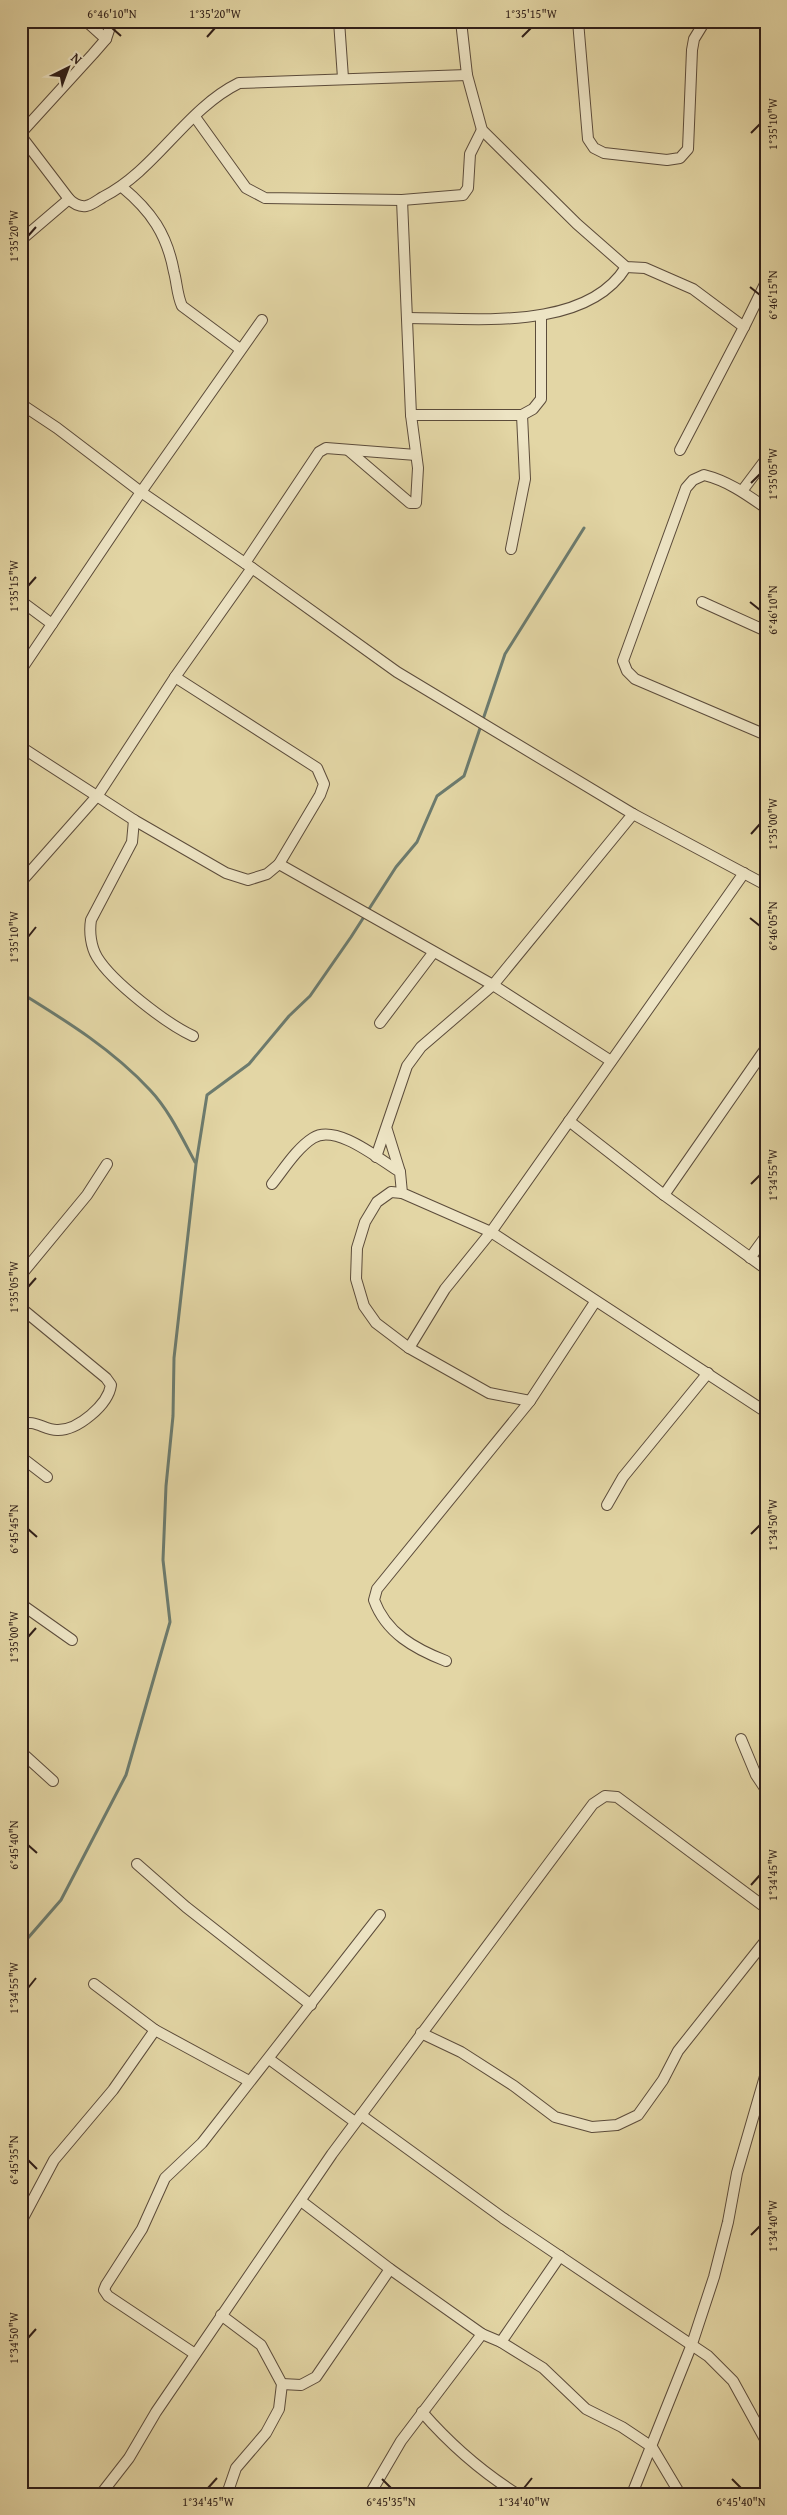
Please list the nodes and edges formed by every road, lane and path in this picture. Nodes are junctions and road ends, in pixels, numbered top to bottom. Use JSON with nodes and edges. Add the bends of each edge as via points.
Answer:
{"nodes":[{"id":1,"x":86,"y":21,"type":"edge"},
{"id":2,"x":112,"y":21,"type":"edge"},
{"id":3,"x":339,"y":21,"type":"edge"},
{"id":4,"x":461,"y":21,"type":"edge"},
{"id":5,"x":578,"y":21,"type":"edge"},
{"id":6,"x":705,"y":21,"type":"edge"},
{"id":7,"x":106,"y":39,"type":"junction"},
{"id":8,"x":467,"y":75,"type":"junction"},
{"id":9,"x":343,"y":78,"type":"junction"},
{"id":10,"x":195,"y":117,"type":"junction"},
{"id":11,"x":482,"y":130,"type":"junction"},
{"id":12,"x":21,"y":135,"type":"edge"},
{"id":13,"x":122,"y":188,"type":"junction"},
{"id":14,"x":69,"y":199,"type":"junction"},
{"id":15,"x":402,"y":200,"type":"junction"},
{"id":16,"x":21,"y":240,"type":"edge"},
{"id":17,"x":626,"y":267,"type":"junction"},
{"id":18,"x":766,"y":282,"type":"edge"},
{"id":19,"x":541,"y":316,"type":"junction"},
{"id":20,"x":408,"y":318,"type":"junction"},
{"id":21,"x":262,"y":320,"type":"dead end"},
{"id":22,"x":744,"y":326,"type":"junction"},
{"id":23,"x":240,"y":349,"type":"junction"},
{"id":24,"x":21,"y":404,"type":"edge"},
{"id":25,"x":412,"y":415,"type":"junction"},
{"id":26,"x":522,"y":415,"type":"junction"},
{"id":27,"x":348,"y":450,"type":"junction"},
{"id":28,"x":680,"y":450,"type":"dead end"},
{"id":29,"x":416,"y":455,"type":"junction"},
{"id":30,"x":766,"y":459,"type":"edge"},
{"id":31,"x":742,"y":491,"type":"junction"},
{"id":32,"x":141,"y":492,"type":"junction"},
{"id":33,"x":766,"y":508,"type":"edge"},
{"id":34,"x":511,"y":549,"type":"dead end"},
{"id":35,"x":248,"y":565,"type":"junction"},
{"id":36,"x":21,"y":601,"type":"edge"},
{"id":37,"x":702,"y":602,"type":"dead end"},
{"id":38,"x":52,"y":624,"type":"junction"},
{"id":39,"x":766,"y":631,"type":"edge"},
{"id":40,"x":21,"y":670,"type":"edge"},
{"id":41,"x":176,"y":677,"type":"junction"},
{"id":42,"x":766,"y":735,"type":"edge"},
{"id":43,"x":21,"y":747,"type":"edge"},
{"id":44,"x":98,"y":795,"type":"junction"},
{"id":45,"x":634,"y":814,"type":"junction"},
{"id":46,"x":134,"y":820,"type":"junction"},
{"id":47,"x":279,"y":864,"type":"junction"},
{"id":48,"x":744,"y":873,"type":"junction"},
{"id":49,"x":21,"y":882,"type":"edge"},
{"id":50,"x":766,"y":885,"type":"edge"},
{"id":51,"x":433,"y":953,"type":"junction"},
{"id":52,"x":492,"y":985,"type":"junction"},
{"id":53,"x":380,"y":1023,"type":"dead end"},
{"id":54,"x":193,"y":1036,"type":"dead end"},
{"id":55,"x":766,"y":1048,"type":"edge"},
{"id":56,"x":611,"y":1061,"type":"junction"},
{"id":57,"x":569,"y":1121,"type":"junction"},
{"id":58,"x":387,"y":1130,"type":"junction"},
{"id":59,"x":376,"y":1157,"type":"junction"},
{"id":60,"x":107,"y":1164,"type":"dead end"},
{"id":61,"x":400,"y":1172,"type":"junction"},
{"id":62,"x":272,"y":1184,"type":"dead end"},
{"id":63,"x":402,"y":1193,"type":"junction"},
{"id":64,"x":664,"y":1195,"type":"junction"},
{"id":65,"x":491,"y":1232,"type":"junction"},
{"id":66,"x":766,"y":1236,"type":"edge"},
{"id":67,"x":750,"y":1258,"type":"junction"},
{"id":68,"x":766,"y":1269,"type":"edge"},
{"id":69,"x":21,"y":1275,"type":"edge"},
{"id":70,"x":595,"y":1302,"type":"junction"},
{"id":71,"x":21,"y":1308,"type":"edge"},
{"id":72,"x":409,"y":1348,"type":"junction"},
{"id":73,"x":708,"y":1373,"type":"junction"},
{"id":74,"x":530,"y":1402,"type":"junction"},
{"id":75,"x":766,"y":1412,"type":"edge"},
{"id":76,"x":21,"y":1425,"type":"edge"},
{"id":77,"x":21,"y":1457,"type":"edge"},
{"id":78,"x":47,"y":1477,"type":"dead end"},
{"id":79,"x":607,"y":1505,"type":"dead end"},
{"id":80,"x":21,"y":1604,"type":"edge"},
{"id":81,"x":72,"y":1640,"type":"dead end"},
{"id":82,"x":446,"y":1661,"type":"dead end"},
{"id":83,"x":741,"y":1739,"type":"dead end"},
{"id":84,"x":21,"y":1752,"type":"edge"},
{"id":85,"x":53,"y":1781,"type":"dead end"},
{"id":86,"x":766,"y":1790,"type":"edge"},
{"id":87,"x":137,"y":1864,"type":"dead end"},
{"id":88,"x":766,"y":1908,"type":"edge"},
{"id":89,"x":380,"y":1915,"type":"dead end"},
{"id":90,"x":766,"y":1940,"type":"edge"},
{"id":91,"x":94,"y":1984,"type":"dead end"},
{"id":92,"x":311,"y":2005,"type":"junction"},
{"id":93,"x":155,"y":2030,"type":"junction"},
{"id":94,"x":421,"y":2033,"type":"junction"},
{"id":95,"x":269,"y":2058,"type":"junction"},
{"id":96,"x":766,"y":2073,"type":"edge"},
{"id":97,"x":249,"y":2082,"type":"junction"},
{"id":98,"x":358,"y":2119,"type":"junction"},
{"id":99,"x":301,"y":2200,"type":"junction"},
{"id":100,"x":21,"y":2222,"type":"edge"},
{"id":101,"x":560,"y":2256,"type":"junction"},
{"id":102,"x":390,"y":2269,"type":"junction"},
{"id":103,"x":221,"y":2315,"type":"junction"},
{"id":104,"x":482,"y":2334,"type":"junction"},
{"id":105,"x":501,"y":2342,"type":"junction"},
{"id":106,"x":692,"y":2344,"type":"junction"},
{"id":107,"x":195,"y":2354,"type":"junction"},
{"id":108,"x":282,"y":2384,"type":"junction"},
{"id":109,"x":422,"y":2412,"type":"junction"},
{"id":110,"x":766,"y":2441,"type":"edge"},
{"id":111,"x":652,"y":2447,"type":"junction"},
{"id":112,"x":101,"y":2494,"type":"edge"},
{"id":113,"x":227,"y":2494,"type":"edge"},
{"id":114,"x":370,"y":2494,"type":"edge"},
{"id":115,"x":517,"y":2494,"type":"edge"},
{"id":116,"x":632,"y":2494,"type":"edge"},
{"id":117,"x":680,"y":2494,"type":"edge"}],
"edges":[{"from":1,"to":7,"type":"street"},
{"from":2,"to":7,"type":"street"},
{"from":3,"to":9,"type":"street"},
{"from":4,"to":8,"type":"street"},
{"from":5,"to":6,"type":"street","via":[[588,139],[594,148],[604,153],[668,160],[680,158],[688,149],[692,50],[694,39]]},
{"from":7,"to":12,"type":"street"},
{"from":8,"to":9,"type":"street"},
{"from":8,"to":11,"type":"street"},
{"from":9,"to":10,"type":"street","via":[[240,83],[229,88]]},
{"from":10,"to":13,"type":"street"},
{"from":10,"to":15,"type":"street","via":[[246,188],[256,195],[265,198]]},
{"from":11,"to":15,"type":"street","via":[[470,154],[468,188],[463,195]]},
{"from":11,"to":17,"type":"street","via":[[577,224]]},
{"from":12,"to":14,"type":"street"},
{"from":13,"to":14,"type":"street","via":[[87,206],[76,205]]},
{"from":13,"to":23,"type":"street","via":[[143,205],[161,230],[182,306]]},
{"from":14,"to":16,"type":"street"},
{"from":15,"to":20,"type":"street"},
{"from":17,"to":19,"type":"street","via":[[613,284],[594,297]]},
{"from":17,"to":22,"type":"street","via":[[645,268],[693,289]]},
{"from":18,"to":22,"type":"street"},
{"from":19,"to":20,"type":"street"},
{"from":19,"to":26,"type":"street","via":[[540,399],[533,409]]},
{"from":20,"to":25,"type":"street"},
{"from":21,"to":23,"type":"street"},
{"from":22,"to":28,"type":"street"},
{"from":23,"to":32,"type":"street"},
{"from":24,"to":32,"type":"street"},
{"from":25,"to":26,"type":"street"},
{"from":25,"to":29,"type":"street"},
{"from":26,"to":34,"type":"street","via":[[525,479]]},
{"from":27,"to":29,"type":"street"},
{"from":27,"to":29,"type":"street","via":[[414,504],[417,500]]},
{"from":27,"to":35,"type":"street","via":[[326,448],[319,452]]},
{"from":30,"to":31,"type":"street"},
{"from":31,"to":33,"type":"street"},
{"from":31,"to":42,"type":"street","via":[[720,479],[704,475],[686,488],[623,661],[626,672],[635,679]]},
{"from":32,"to":35,"type":"street"},
{"from":32,"to":38,"type":"street"},
{"from":35,"to":41,"type":"street"},
{"from":35,"to":45,"type":"street","via":[[397,672]]},
{"from":36,"to":38,"type":"street"},
{"from":37,"to":39,"type":"street"},
{"from":38,"to":40,"type":"street"},
{"from":41,"to":44,"type":"street"},
{"from":41,"to":47,"type":"street","via":[[317,768],[324,784],[320,795]]},
{"from":43,"to":44,"type":"street"},
{"from":44,"to":46,"type":"street"},
{"from":44,"to":49,"type":"street"},
{"from":45,"to":48,"type":"street"},
{"from":45,"to":52,"type":"street"},
{"from":46,"to":47,"type":"street","via":[[226,874],[248,880],[267,874]]},
{"from":46,"to":54,"type":"street","via":[[132,842],[92,920],[92,945],[98,958],[139,999]]},
{"from":47,"to":51,"type":"street"},
{"from":48,"to":50,"type":"street"},
{"from":48,"to":56,"type":"street"},
{"from":51,"to":52,"type":"street"},
{"from":51,"to":53,"type":"street"},
{"from":52,"to":56,"type":"street"},
{"from":52,"to":58,"type":"street","via":[[421,1047],[407,1066]]},
{"from":55,"to":64,"type":"street"},
{"from":56,"to":57,"type":"street"},
{"from":57,"to":64,"type":"street"},
{"from":57,"to":65,"type":"street"},
{"from":58,"to":59,"type":"street"},
{"from":58,"to":61,"type":"street"},
{"from":59,"to":61,"type":"street"},
{"from":59,"to":62,"type":"street","via":[[340,1136],[324,1133],[304,1147]]},
{"from":60,"to":69,"type":"street","via":[[87,1195]]},
{"from":61,"to":63,"type":"street"},
{"from":63,"to":65,"type":"street"},
{"from":63,"to":72,"type":"street","via":[[391,1192],[377,1202],[365,1222],[357,1248],[356,1279],[364,1306],[376,1323]]},
{"from":64,"to":67,"type":"street"},
{"from":65,"to":70,"type":"street"},
{"from":65,"to":72,"type":"street","via":[[445,1289]]},
{"from":66,"to":67,"type":"street"},
{"from":67,"to":68,"type":"street"},
{"from":70,"to":73,"type":"street"},
{"from":70,"to":74,"type":"street"},
{"from":71,"to":76,"type":"street","via":[[111,1385],[91,1416],[68,1429],[57,1430],[35,1423]]},
{"from":72,"to":74,"type":"street","via":[[489,1393]]},
{"from":73,"to":75,"type":"street"},
{"from":73,"to":79,"type":"street","via":[[623,1477]]},
{"from":74,"to":82,"type":"street","via":[[377,1589],[374,1600],[386,1623],[419,1651]]},
{"from":77,"to":78,"type":"street"},
{"from":80,"to":81,"type":"street"},
{"from":83,"to":86,"type":"street"},
{"from":84,"to":85,"type":"street"},
{"from":87,"to":92,"type":"street","via":[[186,1907]]},
{"from":88,"to":94,"type":"street","via":[[617,1797],[605,1796],[593,1804]]},
{"from":89,"to":92,"type":"street"},
{"from":90,"to":94,"type":"street","via":[[678,2051],[638,2116],[617,2125],[592,2127],[555,2117],[461,2052]]},
{"from":91,"to":93,"type":"street"},
{"from":92,"to":95,"type":"street"},
{"from":93,"to":97,"type":"street"},
{"from":93,"to":100,"type":"street","via":[[113,2090],[54,2160]]},
{"from":94,"to":98,"type":"street"},
{"from":95,"to":97,"type":"street"},
{"from":95,"to":98,"type":"street"},
{"from":96,"to":106,"type":"street","via":[[740,2164],[714,2277]]},
{"from":97,"to":107,"type":"street","via":[[202,2143],[165,2178],[142,2229],[104,2290],[108,2296]]},
{"from":98,"to":99,"type":"street"},
{"from":98,"to":101,"type":"street"},
{"from":99,"to":102,"type":"street"},
{"from":99,"to":103,"type":"street"},
{"from":101,"to":105,"type":"street"},
{"from":101,"to":106,"type":"street"},
{"from":102,"to":104,"type":"street"},
{"from":102,"to":108,"type":"street","via":[[316,2377],[301,2385]]},
{"from":103,"to":107,"type":"street"},
{"from":103,"to":108,"type":"street","via":[[261,2346]]},
{"from":104,"to":105,"type":"street"},
{"from":104,"to":109,"type":"street"},
{"from":105,"to":111,"type":"street","via":[[543,2368],[586,2409]]},
{"from":106,"to":110,"type":"street","via":[[732,2381]]},
{"from":106,"to":111,"type":"street"},
{"from":107,"to":112,"type":"street","via":[[129,2458]]},
{"from":108,"to":113,"type":"street","via":[[279,2409],[266,2433],[236,2468]]},
{"from":109,"to":114,"type":"street"},
{"from":109,"to":115,"type":"street","via":[[442,2435]]},
{"from":111,"to":116,"type":"street"},
{"from":111,"to":117,"type":"street"}]}
